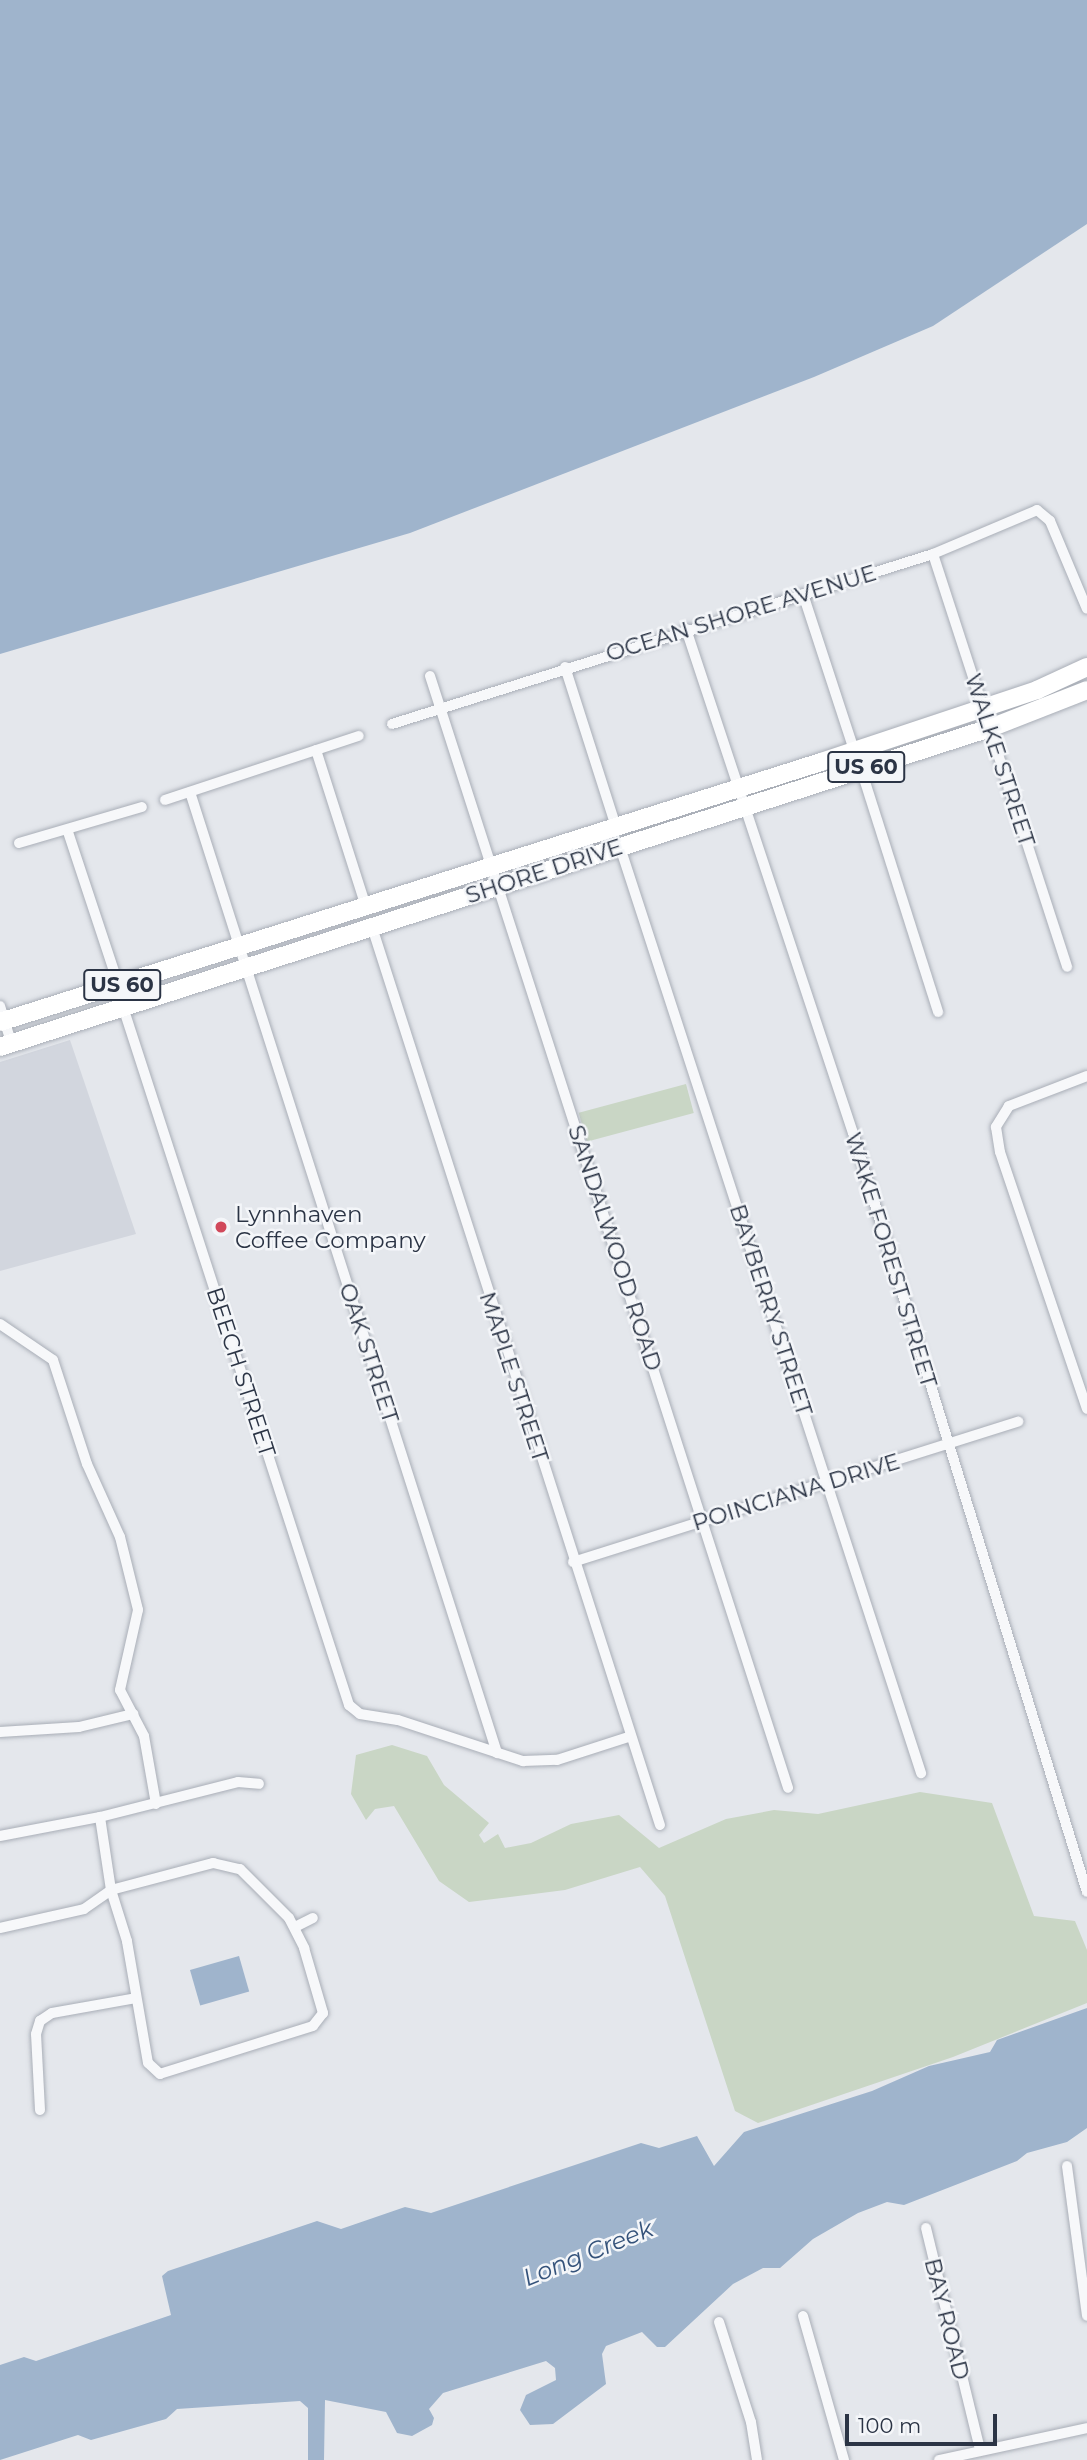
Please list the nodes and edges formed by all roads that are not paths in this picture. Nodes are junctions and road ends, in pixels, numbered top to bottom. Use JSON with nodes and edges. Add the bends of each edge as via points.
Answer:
{"nodes":[{"id":1,"x":933,"y":554,"type":"junction"},
{"id":2,"x":803,"y":594,"type":"junction"},
{"id":3,"x":1087,"y":609,"type":"edge"},
{"id":4,"x":686,"y":629,"type":"junction"},
{"id":5,"x":565,"y":667,"type":"junction"},
{"id":6,"x":1087,"y":667,"type":"edge"},
{"id":7,"x":430,"y":676,"type":"dead end"},
{"id":8,"x":1087,"y":690,"type":"edge"},
{"id":9,"x":441,"y":708,"type":"junction"},
{"id":10,"x":984,"y":709,"type":"junction"},
{"id":11,"x":392,"y":724,"type":"dead end"},
{"id":12,"x":990,"y":727,"type":"junction"},
{"id":13,"x":359,"y":736,"type":"dead end"},
{"id":14,"x":316,"y":750,"type":"junction"},
{"id":15,"x":854,"y":750,"type":"junction"},
{"id":16,"x":861,"y":769,"type":"junction"},
{"id":17,"x":737,"y":788,"type":"junction"},
{"id":18,"x":190,"y":792,"type":"junction"},
{"id":19,"x":166,"y":800,"type":"dead end"},
{"id":20,"x":142,"y":807,"type":"dead end"},
{"id":21,"x":743,"y":807,"type":"junction"},
{"id":22,"x":617,"y":827,"type":"junction"},
{"id":23,"x":68,"y":832,"type":"junction"},
{"id":24,"x":19,"y":843,"type":"dead end"},
{"id":25,"x":620,"y":847,"type":"junction"},
{"id":26,"x":492,"y":867,"type":"junction"},
{"id":27,"x":498,"y":886,"type":"junction"},
{"id":28,"x":366,"y":907,"type":"junction"},
{"id":29,"x":372,"y":927,"type":"junction"},
{"id":30,"x":240,"y":948,"type":"junction"},
{"id":31,"x":1067,"y":967,"type":"dead end"},
{"id":32,"x":246,"y":968,"type":"junction"},
{"id":33,"x":119,"y":986,"type":"junction"},
{"id":34,"x":123,"y":1007,"type":"junction"},
{"id":35,"x":938,"y":1012,"type":"dead end"},
{"id":36,"x":1,"y":1016,"type":"edge"},
{"id":37,"x":5,"y":1045,"type":"edge"},
{"id":38,"x":1087,"y":1076,"type":"edge"},
{"id":39,"x":0,"y":1324,"type":"edge"},
{"id":40,"x":1082,"y":1376,"type":"edge"},
{"id":41,"x":1087,"y":1409,"type":"edge"},
{"id":42,"x":1018,"y":1422,"type":"dead end"},
{"id":43,"x":947,"y":1445,"type":"junction"},
{"id":44,"x":827,"y":1483,"type":"junction"},
{"id":45,"x":703,"y":1521,"type":"junction"},
{"id":46,"x":573,"y":1562,"type":"junction"},
{"id":47,"x":133,"y":1714,"type":"junction"},
{"id":48,"x":0,"y":1732,"type":"edge"},
{"id":49,"x":628,"y":1737,"type":"junction"},
{"id":50,"x":497,"y":1754,"type":"junction"},
{"id":51,"x":921,"y":1773,"type":"dead end"},
{"id":52,"x":259,"y":1784,"type":"dead end"},
{"id":53,"x":788,"y":1788,"type":"dead end"},
{"id":54,"x":156,"y":1804,"type":"junction"},
{"id":55,"x":100,"y":1817,"type":"junction"},
{"id":56,"x":660,"y":1825,"type":"dead end"},
{"id":57,"x":0,"y":1836,"type":"edge"},
{"id":58,"x":111,"y":1890,"type":"junction"},
{"id":59,"x":1087,"y":1892,"type":"edge"},
{"id":60,"x":313,"y":1918,"type":"dead end"},
{"id":61,"x":295,"y":1927,"type":"junction"},
{"id":62,"x":0,"y":1928,"type":"edge"},
{"id":63,"x":136,"y":1998,"type":"junction"},
{"id":64,"x":40,"y":2110,"type":"dead end"},
{"id":65,"x":1067,"y":2166,"type":"dead end"},
{"id":66,"x":926,"y":2228,"type":"dead end"},
{"id":67,"x":803,"y":2316,"type":"dead end"},
{"id":68,"x":1087,"y":2316,"type":"edge"},
{"id":69,"x":719,"y":2322,"type":"dead end"},
{"id":70,"x":1087,"y":2428,"type":"edge"},
{"id":71,"x":980,"y":2450,"type":"junction"},
{"id":72,"x":757,"y":2460,"type":"edge"},
{"id":73,"x":844,"y":2460,"type":"edge"},
{"id":74,"x":939,"y":2460,"type":"edge"}],
"edges":[{"from":1,"to":2,"type":"street","name":"OCEAN SHORE AVENUE"},
{"from":1,"to":3,"type":"street","name":"OCEAN SHORE AVENUE","via":[[1037,510],[1046,514]]},
{"from":1,"to":10,"type":"street","name":"WALKE STREET"},
{"from":2,"to":4,"type":"street","name":"OCEAN SHORE AVENUE"},
{"from":2,"to":15,"type":"street"},
{"from":4,"to":5,"type":"street","name":"OCEAN SHORE AVENUE"},
{"from":4,"to":17,"type":"street","name":"WAKE FOREST STREET"},
{"from":5,"to":9,"type":"street","name":"OCEAN SHORE AVENUE"},
{"from":5,"to":22,"type":"street"},
{"from":6,"to":10,"type":"highway","name":"SHORE DRIVE","number":"US 60"},
{"from":7,"to":9,"type":"street"},
{"from":8,"to":12,"type":"highway","name":"SHORE DRIVE","number":"US 60"},
{"from":9,"to":11,"type":"street","name":"OCEAN SHORE AVENUE"},
{"from":9,"to":26,"type":"street","name":"SANDALWOOD ROAD"},
{"from":10,"to":12,"type":"street","name":"WALKE STREET"},
{"from":10,"to":15,"type":"highway","name":"SHORE DRIVE","number":"US 60"},
{"from":12,"to":16,"type":"highway","name":"SHORE DRIVE","number":"US 60"},
{"from":12,"to":31,"type":"street","name":"WALKE STREET"},
{"from":13,"to":14,"type":"street"},
{"from":14,"to":18,"type":"street"},
{"from":14,"to":28,"type":"street"},
{"from":15,"to":17,"type":"highway","name":"SHORE DRIVE","number":"US 60"},
{"from":16,"to":21,"type":"highway","name":"SHORE DRIVE","number":"US 60"},
{"from":16,"to":35,"type":"street"},
{"from":17,"to":21,"type":"street","name":"WAKE FOREST STREET"},
{"from":17,"to":22,"type":"highway","name":"SHORE DRIVE","number":"US 60"},
{"from":18,"to":19,"type":"street"},
{"from":18,"to":30,"type":"street","name":"OAK STREET"},
{"from":20,"to":23,"type":"street"},
{"from":21,"to":25,"type":"highway","name":"SHORE DRIVE","number":"US 60"},
{"from":21,"to":43,"type":"street","name":"WAKE FOREST STREET","via":[[853,1133]]},
{"from":22,"to":26,"type":"highway","name":"SHORE DRIVE","number":"US 60"},
{"from":23,"to":24,"type":"street"},
{"from":23,"to":33,"type":"street"},
{"from":25,"to":27,"type":"highway","name":"SHORE DRIVE","number":"US 60"},
{"from":25,"to":44,"type":"street","name":"BAYBERRY STREET"},
{"from":26,"to":27,"type":"street","name":"SANDALWOOD ROAD"},
{"from":26,"to":28,"type":"highway","name":"SHORE DRIVE","number":"US 60"},
{"from":27,"to":29,"type":"highway","name":"SHORE DRIVE","number":"US 60"},
{"from":27,"to":45,"type":"street","name":"SANDALWOOD ROAD"},
{"from":28,"to":30,"type":"highway","name":"SHORE DRIVE","number":"US 60"},
{"from":29,"to":32,"type":"highway","name":"SHORE DRIVE","number":"US 60"},
{"from":29,"to":46,"type":"street","name":"MAPLE STREET"},
{"from":30,"to":32,"type":"street","name":"OAK STREET"},
{"from":30,"to":33,"type":"highway","name":"SHORE DRIVE","number":"US 60"},
{"from":32,"to":34,"type":"highway","name":"SHORE DRIVE","number":"US 60"},
{"from":32,"to":50,"type":"street","name":"OAK STREET"},
{"from":33,"to":36,"type":"highway","name":"SHORE DRIVE","number":"US 60"},
{"from":34,"to":37,"type":"highway","name":"SHORE DRIVE","number":"US 60"},
{"from":34,"to":50,"type":"street","name":"BEECH STREET","via":[[342,1686],[354,1711]]},
{"from":36,"to":37,"type":"street"},
{"from":38,"to":40,"type":"street","via":[[1009,1106],[999,1119],[1000,1152]]},
{"from":39,"to":47,"type":"street","via":[[53,1360],[87,1464],[120,1537],[137,1596],[135,1625],[120,1681]]},
{"from":40,"to":41,"type":"street"},
{"from":42,"to":43,"type":"street","name":"POINCIANA DRIVE"},
{"from":43,"to":44,"type":"street","name":"POINCIANA DRIVE"},
{"from":43,"to":59,"type":"street","name":"WAKE FOREST STREET"},
{"from":44,"to":45,"type":"street","name":"POINCIANA DRIVE"},
{"from":44,"to":51,"type":"street","name":"BAYBERRY STREET"},
{"from":45,"to":46,"type":"street","name":"POINCIANA DRIVE"},
{"from":45,"to":53,"type":"street","name":"SANDALWOOD ROAD"},
{"from":46,"to":49,"type":"street","name":"MAPLE STREET"},
{"from":47,"to":48,"type":"street","via":[[79,1727]]},
{"from":47,"to":54,"type":"street","via":[[144,1736]]},
{"from":49,"to":50,"type":"street","via":[[549,1761]]},
{"from":49,"to":56,"type":"street","name":"MAPLE STREET"},
{"from":52,"to":54,"type":"street","via":[[238,1782]]},
{"from":54,"to":55,"type":"street"},
{"from":55,"to":57,"type":"street"},
{"from":55,"to":58,"type":"street"},
{"from":58,"to":61,"type":"street","via":[[134,1880],[223,1863],[248,1875]]},
{"from":58,"to":62,"type":"street","via":[[83,1909]]},
{"from":58,"to":63,"type":"street","via":[[127,1941]]},
{"from":60,"to":61,"type":"street"},
{"from":61,"to":63,"type":"street","via":[[323,2007],[313,2026],[160,2074],[148,2063]]},
{"from":63,"to":64,"type":"street","via":[[52,2013],[40,2021],[36,2034]]},
{"from":65,"to":68,"type":"street"},
{"from":66,"to":71,"type":"street","name":"BAY ROAD"},
{"from":67,"to":73,"type":"street"},
{"from":69,"to":72,"type":"street","via":[[751,2422]]},
{"from":70,"to":71,"type":"street"},
{"from":71,"to":74,"type":"street"}]}
